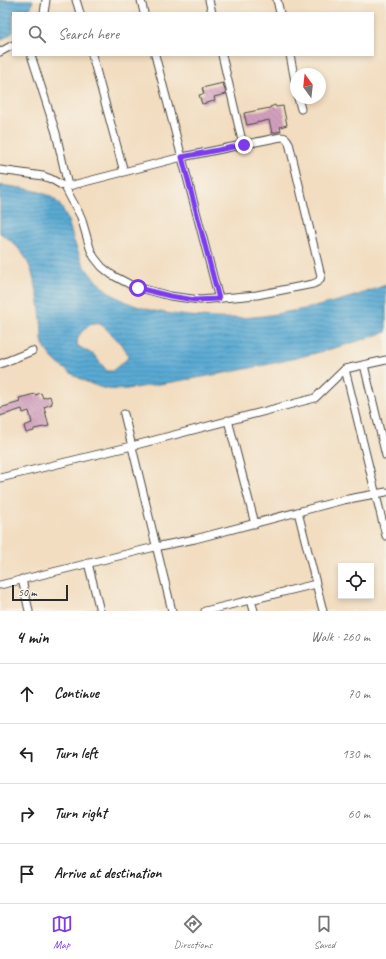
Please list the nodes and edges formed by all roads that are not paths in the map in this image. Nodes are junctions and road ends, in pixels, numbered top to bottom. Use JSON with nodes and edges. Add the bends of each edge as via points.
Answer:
{"nodes":[{"id":1,"x":46,"y":0,"type":"edge"},
{"id":2,"x":76,"y":0,"type":"edge"},
{"id":3,"x":141,"y":0,"type":"edge"},
{"id":4,"x":209,"y":0,"type":"edge"},
{"id":5,"x":277,"y":0,"type":"edge"},
{"id":6,"x":44,"y":12,"type":"edge"},
{"id":7,"x":80,"y":12,"type":"edge"},
{"id":8,"x":144,"y":12,"type":"edge"},
{"id":9,"x":212,"y":12,"type":"edge"},
{"id":10,"x":280,"y":12,"type":"edge"},
{"id":11,"x":12,"y":46,"type":"edge"},
{"id":12,"x":0,"y":52,"type":"edge"},
{"id":13,"x":30,"y":56,"type":"edge"},
{"id":14,"x":92,"y":56,"type":"edge"},
{"id":15,"x":155,"y":56,"type":"edge"},
{"id":16,"x":222,"y":56,"type":"edge"},
{"id":17,"x":290,"y":56,"type":"edge"},
{"id":18,"x":293,"y":68,"type":"edge"},
{"id":19,"x":300,"y":104,"type":"edge"},
{"id":20,"x":301,"y":109,"type":"dead end"},
{"id":21,"x":244,"y":145,"type":"junction"},
{"id":22,"x":182,"y":157,"type":"junction"},
{"id":23,"x":0,"y":170,"type":"edge"},
{"id":24,"x":124,"y":172,"type":"junction"},
{"id":25,"x":67,"y":187,"type":"junction"},
{"id":26,"x":219,"y":299,"type":"junction"},
{"id":27,"x":32,"y":351,"type":"dead end"},
{"id":28,"x":386,"y":360,"type":"edge"},
{"id":29,"x":0,"y":364,"type":"edge"},
{"id":30,"x":364,"y":365,"type":"junction"},
{"id":31,"x":345,"y":369,"type":"junction"},
{"id":32,"x":124,"y":414,"type":"dead end"},
{"id":33,"x":228,"y":420,"type":"junction"},
{"id":34,"x":132,"y":446,"type":"junction"},
{"id":35,"x":386,"y":456,"type":"edge"},
{"id":36,"x":0,"y":478,"type":"edge"},
{"id":37,"x":386,"y":492,"type":"edge"},
{"id":38,"x":375,"y":494,"type":"junction"},
{"id":39,"x":298,"y":512,"type":"junction"},
{"id":40,"x":255,"y":524,"type":"junction"},
{"id":41,"x":386,"y":536,"type":"edge"},
{"id":42,"x":156,"y":547,"type":"junction"},
{"id":43,"x":88,"y":563,"type":"junction"},
{"id":44,"x":22,"y":580,"type":"junction"},
{"id":45,"x":316,"y":584,"type":"junction"},
{"id":46,"x":0,"y":585,"type":"edge"},
{"id":47,"x":251,"y":600,"type":"junction"},
{"id":48,"x":29,"y":611,"type":"edge"},
{"id":49,"x":100,"y":611,"type":"edge"},
{"id":50,"x":172,"y":611,"type":"edge"},
{"id":51,"x":205,"y":611,"type":"edge"},
{"id":52,"x":254,"y":611,"type":"edge"},
{"id":53,"x":323,"y":611,"type":"edge"}],
"edges":[{"from":1,"to":6,"type":"street"},
{"from":2,"to":7,"type":"street"},
{"from":3,"to":8,"type":"street"},
{"from":4,"to":9,"type":"street"},
{"from":5,"to":10,"type":"street"},
{"from":11,"to":12,"type":"street"},
{"from":13,"to":25,"type":"street","via":[[56,133]]},
{"from":14,"to":24,"type":"street"},
{"from":15,"to":22,"type":"street"},
{"from":16,"to":21,"type":"street"},
{"from":17,"to":18,"type":"street"},
{"from":19,"to":20,"type":"street"},
{"from":21,"to":22,"type":"street"},
{"from":21,"to":26,"type":"street","via":[[281,137],[287,139],[321,279],[313,284],[287,290]]},
{"from":22,"to":24,"type":"street"},
{"from":22,"to":26,"type":"street"},
{"from":23,"to":25,"type":"street","via":[[42,176]]},
{"from":24,"to":25,"type":"street"},
{"from":25,"to":26,"type":"street","via":[[81,217],[92,253],[102,267],[112,275],[133,286],[170,296],[200,300]]},
{"from":27,"to":29,"type":"street"},
{"from":28,"to":30,"type":"street"},
{"from":30,"to":31,"type":"street"},
{"from":30,"to":35,"type":"street"},
{"from":31,"to":33,"type":"street","via":[[315,398]]},
{"from":31,"to":38,"type":"street"},
{"from":32,"to":34,"type":"street"},
{"from":33,"to":34,"type":"street"},
{"from":33,"to":40,"type":"street"},
{"from":34,"to":36,"type":"street"},
{"from":34,"to":42,"type":"street"},
{"from":37,"to":38,"type":"street"},
{"from":38,"to":39,"type":"street"},
{"from":38,"to":41,"type":"street"},
{"from":39,"to":40,"type":"street"},
{"from":39,"to":45,"type":"street"},
{"from":40,"to":42,"type":"street"},
{"from":42,"to":43,"type":"street"},
{"from":42,"to":50,"type":"street"},
{"from":43,"to":44,"type":"street"},
{"from":43,"to":49,"type":"street"},
{"from":44,"to":46,"type":"street"},
{"from":44,"to":48,"type":"street"},
{"from":45,"to":47,"type":"street"},
{"from":45,"to":53,"type":"street"},
{"from":47,"to":51,"type":"street"},
{"from":47,"to":52,"type":"street"}]}
